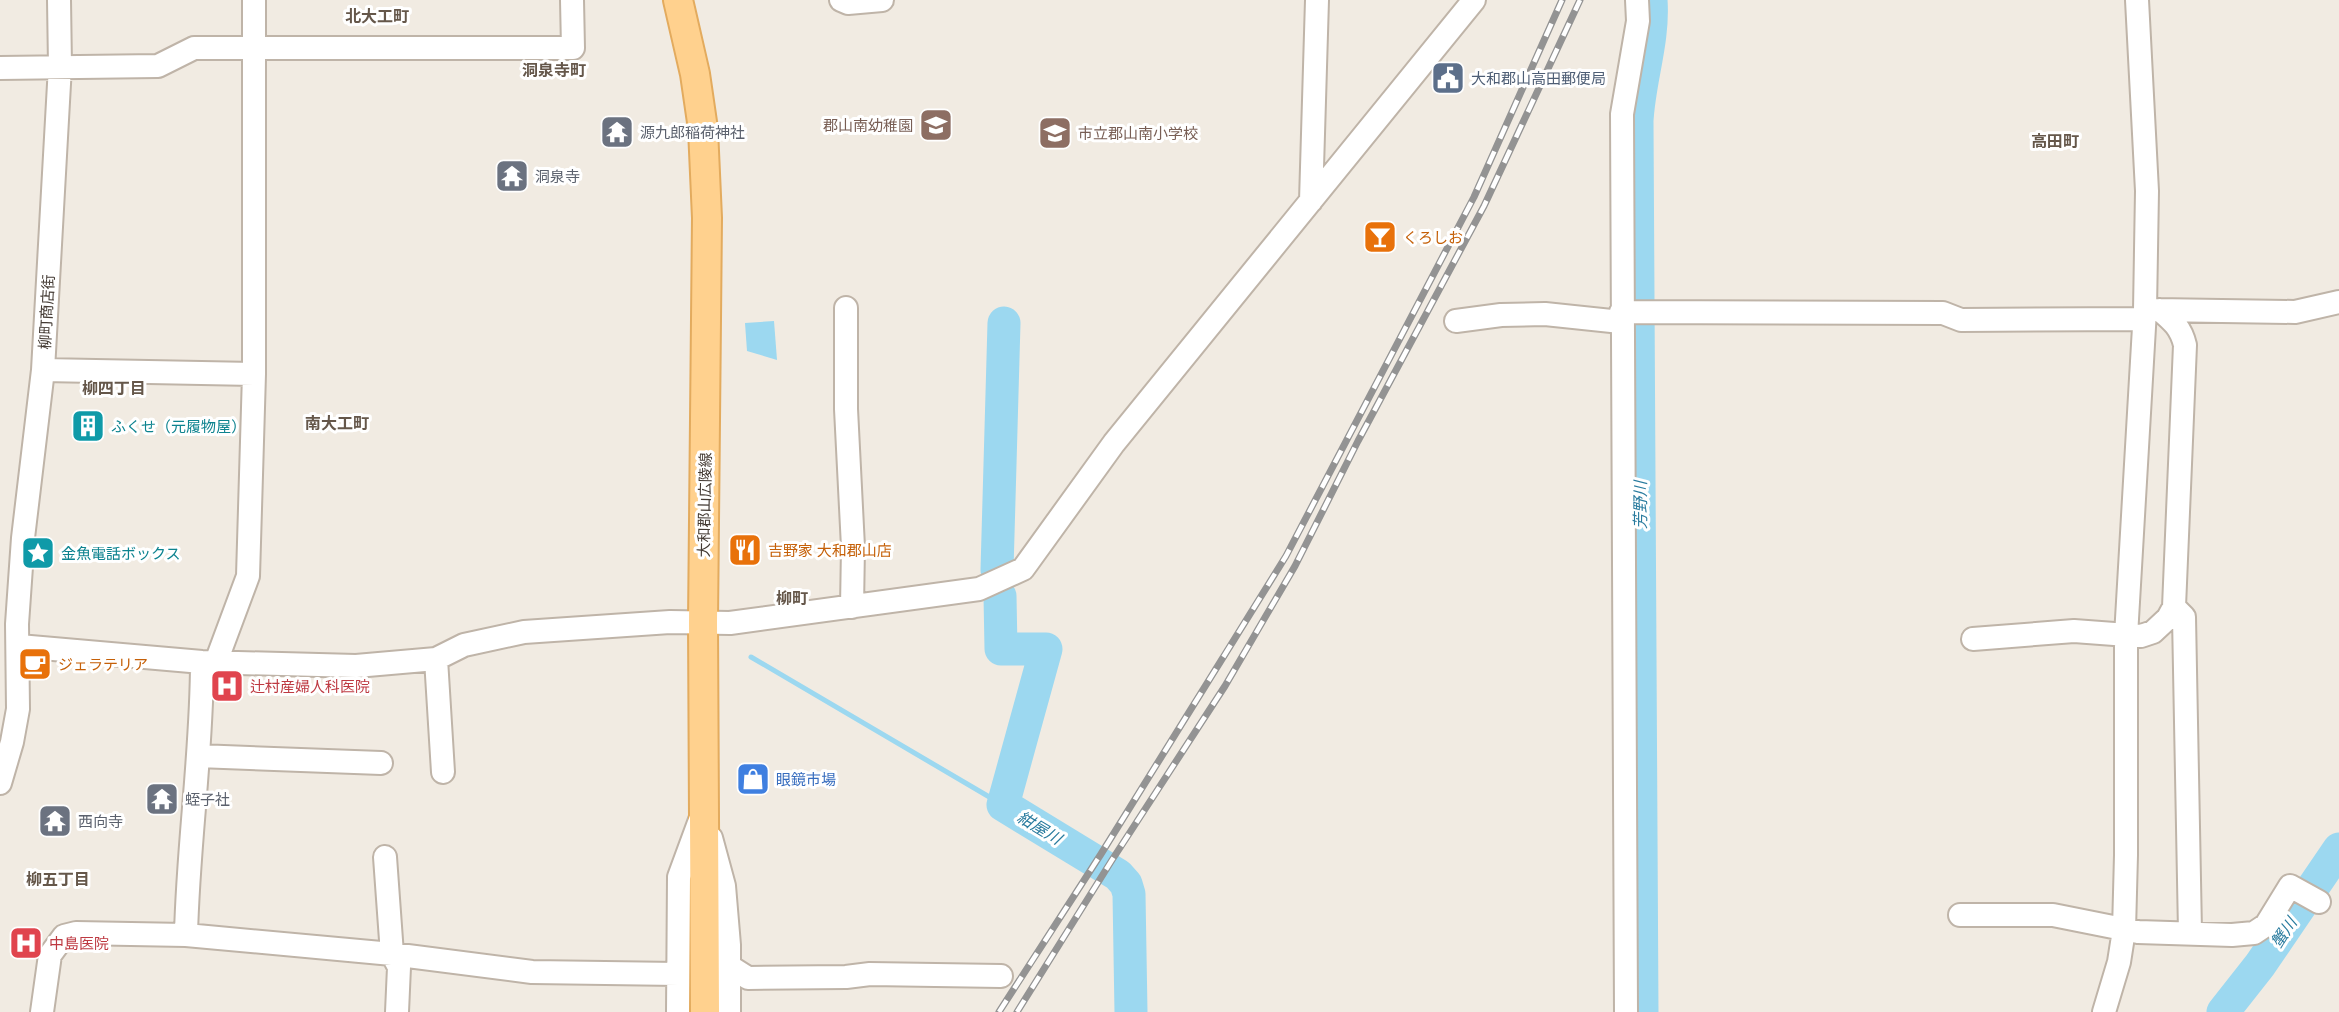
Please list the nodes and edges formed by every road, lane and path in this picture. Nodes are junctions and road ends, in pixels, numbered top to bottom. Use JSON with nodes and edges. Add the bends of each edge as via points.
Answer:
{"nodes":[{"id":1,"x":59,"y":0,"type":"edge"},
{"id":2,"x":254,"y":0,"type":"edge"},
{"id":3,"x":572,"y":0,"type":"edge"},
{"id":4,"x":682,"y":0,"type":"edge"},
{"id":5,"x":841,"y":0,"type":"edge"},
{"id":6,"x":882,"y":0,"type":"edge"},
{"id":7,"x":1317,"y":0,"type":"edge"},
{"id":8,"x":1474,"y":0,"type":"edge"},
{"id":9,"x":1637,"y":0,"type":"edge"},
{"id":10,"x":2137,"y":0,"type":"edge"},
{"id":11,"x":253,"y":48,"type":"junction"},
{"id":12,"x":60,"y":66,"type":"junction"},
{"id":13,"x":0,"y":68,"type":"edge"},
{"id":14,"x":1311,"y":201,"type":"junction"},
{"id":15,"x":2339,"y":302,"type":"edge"},
{"id":16,"x":846,"y":308,"type":"dead end"},
{"id":17,"x":2150,"y":313,"type":"junction"},
{"id":18,"x":1621,"y":317,"type":"junction"},
{"id":19,"x":1456,"y":321,"type":"dead end"},
{"id":20,"x":43,"y":370,"type":"junction"},
{"id":21,"x":254,"y":374,"type":"junction"},
{"id":22,"x":852,"y":606,"type":"junction"},
{"id":23,"x":2174,"y":607,"type":"junction"},
{"id":24,"x":703,"y":622,"type":"junction"},
{"id":25,"x":12,"y":632,"type":"edge"},
{"id":26,"x":2126,"y":636,"type":"junction"},
{"id":27,"x":1973,"y":639,"type":"dead end"},
{"id":28,"x":436,"y":659,"type":"junction"},
{"id":29,"x":209,"y":662,"type":"junction"},
{"id":30,"x":198,"y":756,"type":"junction"},
{"id":31,"x":381,"y":763,"type":"dead end"},
{"id":32,"x":443,"y":772,"type":"dead end"},
{"id":33,"x":0,"y":783,"type":"edge"},
{"id":34,"x":703,"y":810,"type":"junction"},
{"id":35,"x":386,"y":857,"type":"dead end"},
{"id":36,"x":2319,"y":902,"type":"dead end"},
{"id":37,"x":1960,"y":915,"type":"dead end"},
{"id":38,"x":2124,"y":930,"type":"junction"},
{"id":39,"x":2190,"y":932,"type":"junction"},
{"id":40,"x":186,"y":935,"type":"junction"},
{"id":41,"x":393,"y":954,"type":"junction"},
{"id":42,"x":738,"y":966,"type":"junction"},
{"id":43,"x":668,"y":969,"type":"junction"},
{"id":44,"x":1002,"y":976,"type":"dead end"},
{"id":45,"x":42,"y":1012,"type":"edge"},
{"id":46,"x":397,"y":1012,"type":"edge"},
{"id":47,"x":678,"y":1012,"type":"edge"},
{"id":48,"x":705,"y":1012,"type":"edge"},
{"id":49,"x":729,"y":1012,"type":"edge"},
{"id":50,"x":1626,"y":1012,"type":"edge"},
{"id":51,"x":2104,"y":1012,"type":"edge"}],
"edges":[{"from":1,"to":12,"type":"street","name":"柳町商店街"},
{"from":2,"to":11,"type":"street"},
{"from":3,"to":11,"type":"street","via":[[573,48]]},
{"from":4,"to":24,"type":"main road","name":"大和郡山広陵線","via":[[703,129],[707,218]]},
{"from":5,"to":6,"type":"street"},
{"from":7,"to":14,"type":"street"},
{"from":8,"to":14,"type":"street"},
{"from":9,"to":18,"type":"street","via":[[1638,21],[1622,114]]},
{"from":10,"to":17,"type":"street"},
{"from":11,"to":12,"type":"street","via":[[194,48],[158,66]]},
{"from":11,"to":21,"type":"street"},
{"from":12,"to":13,"type":"street"},
{"from":12,"to":20,"type":"street","name":"柳町商店街"},
{"from":14,"to":22,"type":"street","via":[[1114,443],[1023,568],[979,589]]},
{"from":15,"to":17,"type":"street","via":[[2295,312]]},
{"from":16,"to":22,"type":"street"},
{"from":17,"to":18,"type":"street","via":[[1961,320],[1943,313],[1648,312]]},
{"from":17,"to":23,"type":"street","via":[[2175,323],[2185,345]]},
{"from":17,"to":26,"type":"street"},
{"from":18,"to":19,"type":"street","via":[[1501,315]]},
{"from":18,"to":50,"type":"street"},
{"from":20,"to":21,"type":"street"},
{"from":20,"to":25,"type":"street","name":"柳町商店街"},
{"from":21,"to":29,"type":"street","via":[[248,576]]},
{"from":22,"to":24,"type":"street","via":[[730,623]]},
{"from":23,"to":26,"type":"street","via":[[2153,632]]},
{"from":23,"to":39,"type":"street","via":[[2184,616]]},
{"from":24,"to":28,"type":"street","via":[[524,632],[464,645]]},
{"from":24,"to":34,"type":"main road","name":"大和郡山広陵線"},
{"from":25,"to":29,"type":"street"},
{"from":25,"to":33,"type":"street","name":"柳町商店街","via":[[18,709]]},
{"from":26,"to":27,"type":"street","via":[[2074,631]]},
{"from":26,"to":38,"type":"street"},
{"from":28,"to":29,"type":"street","via":[[356,666]]},
{"from":28,"to":32,"type":"street"},
{"from":29,"to":30,"type":"street"},
{"from":30,"to":31,"type":"street"},
{"from":30,"to":40,"type":"street"},
{"from":34,"to":42,"type":"street","via":[[724,886]]},
{"from":34,"to":43,"type":"street","via":[[679,877]]},
{"from":34,"to":48,"type":"main road","name":"大和郡山広陵線"},
{"from":35,"to":41,"type":"street"},
{"from":36,"to":39,"type":"street","via":[[2290,886],[2266,925],[2254,933]]},
{"from":37,"to":38,"type":"street","via":[[2053,915]]},
{"from":38,"to":39,"type":"street"},
{"from":38,"to":51,"type":"street"},
{"from":40,"to":41,"type":"street"},
{"from":40,"to":45,"type":"street","via":[[64,936],[50,955]]},
{"from":41,"to":43,"type":"street","via":[[532,972]]},
{"from":41,"to":46,"type":"street","via":[[399,967]]},
{"from":42,"to":44,"type":"street","via":[[748,978],[870,974]]},
{"from":42,"to":49,"type":"street"},
{"from":43,"to":47,"type":"street"}]}
